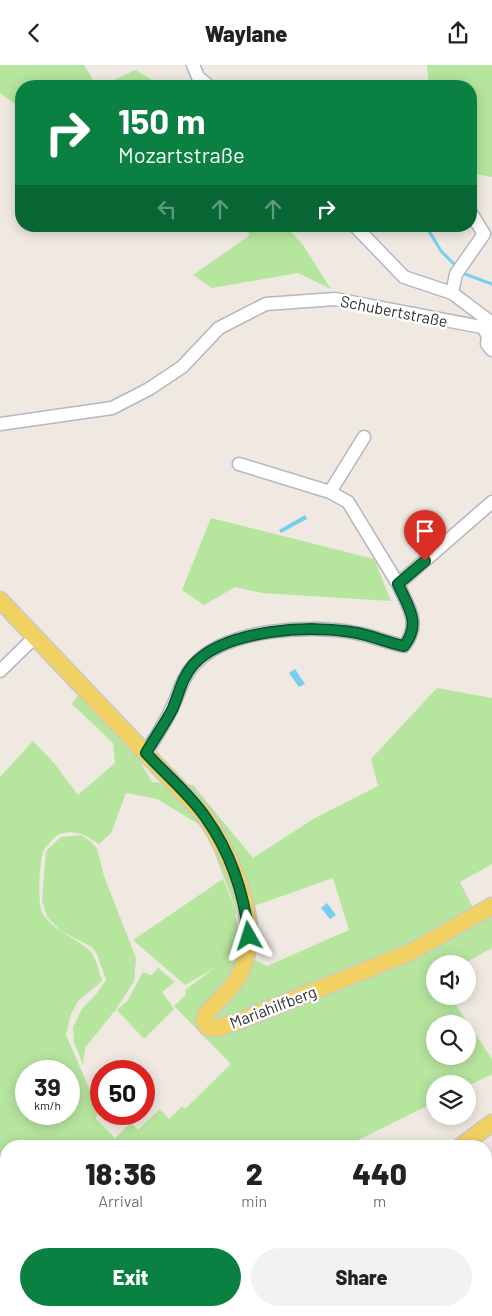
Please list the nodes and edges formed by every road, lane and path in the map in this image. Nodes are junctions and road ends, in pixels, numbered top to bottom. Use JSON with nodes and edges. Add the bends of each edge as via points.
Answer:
{"nodes":[{"id":1,"x":193,"y":65,"type":"edge"},
{"id":2,"x":202,"y":80,"type":"edge"},
{"id":3,"x":477,"y":223,"type":"edge"},
{"id":4,"x":360,"y":232,"type":"edge"},
{"id":5,"x":452,"y":293,"type":"junction"},
{"id":6,"x":490,"y":327,"type":"edge"},
{"id":7,"x":492,"y":350,"type":"edge"},
{"id":8,"x":0,"y":425,"type":"edge"},
{"id":9,"x":364,"y":437,"type":"dead end"},
{"id":10,"x":239,"y":464,"type":"dead end"},
{"id":11,"x":330,"y":492,"type":"junction"},
{"id":12,"x":492,"y":502,"type":"edge"},
{"id":13,"x":398,"y":584,"type":"junction"},
{"id":14,"x":0,"y":600,"type":"edge"},
{"id":15,"x":36,"y":637,"type":"junction"},
{"id":16,"x":0,"y":671,"type":"edge"},
{"id":17,"x":146,"y":753,"type":"junction"},
{"id":18,"x":492,"y":906,"type":"edge"},
{"id":19,"x":492,"y":1123,"type":"edge"},
{"id":20,"x":469,"y":1140,"type":"edge"}],
"edges":[{"from":1,"to":2,"type":"street"},
{"from":3,"to":5,"type":"street","via":[[484,234],[456,274]]},
{"from":4,"to":5,"type":"street","via":[[404,277]]},
{"from":5,"to":6,"type":"street"},
{"from":6,"to":7,"type":"street","via":[[487,345]]},
{"from":6,"to":8,"type":"street","name":"Schubertstraße","via":[[334,299],[266,304],[219,329],[182,367],[112,408],[48,415]]},
{"from":9,"to":11,"type":"street"},
{"from":10,"to":11,"type":"street"},
{"from":11,"to":13,"type":"street","via":[[348,502]]},
{"from":12,"to":13,"type":"street"},
{"from":13,"to":17,"type":"street","via":[[414,619],[413,635],[404,646],[356,633],[301,629],[233,640],[193,665],[180,685],[172,710]]},
{"from":14,"to":15,"type":"main road"},
{"from":15,"to":16,"type":"street"},
{"from":15,"to":17,"type":"main road"},
{"from":17,"to":18,"type":"main road","name":"Mariahilfberg","via":[[205,816],[230,861],[246,906],[249,936],[246,959],[237,979],[206,1013],[207,1027],[234,1023],[383,965]]},
{"from":19,"to":20,"type":"main road"}]}
